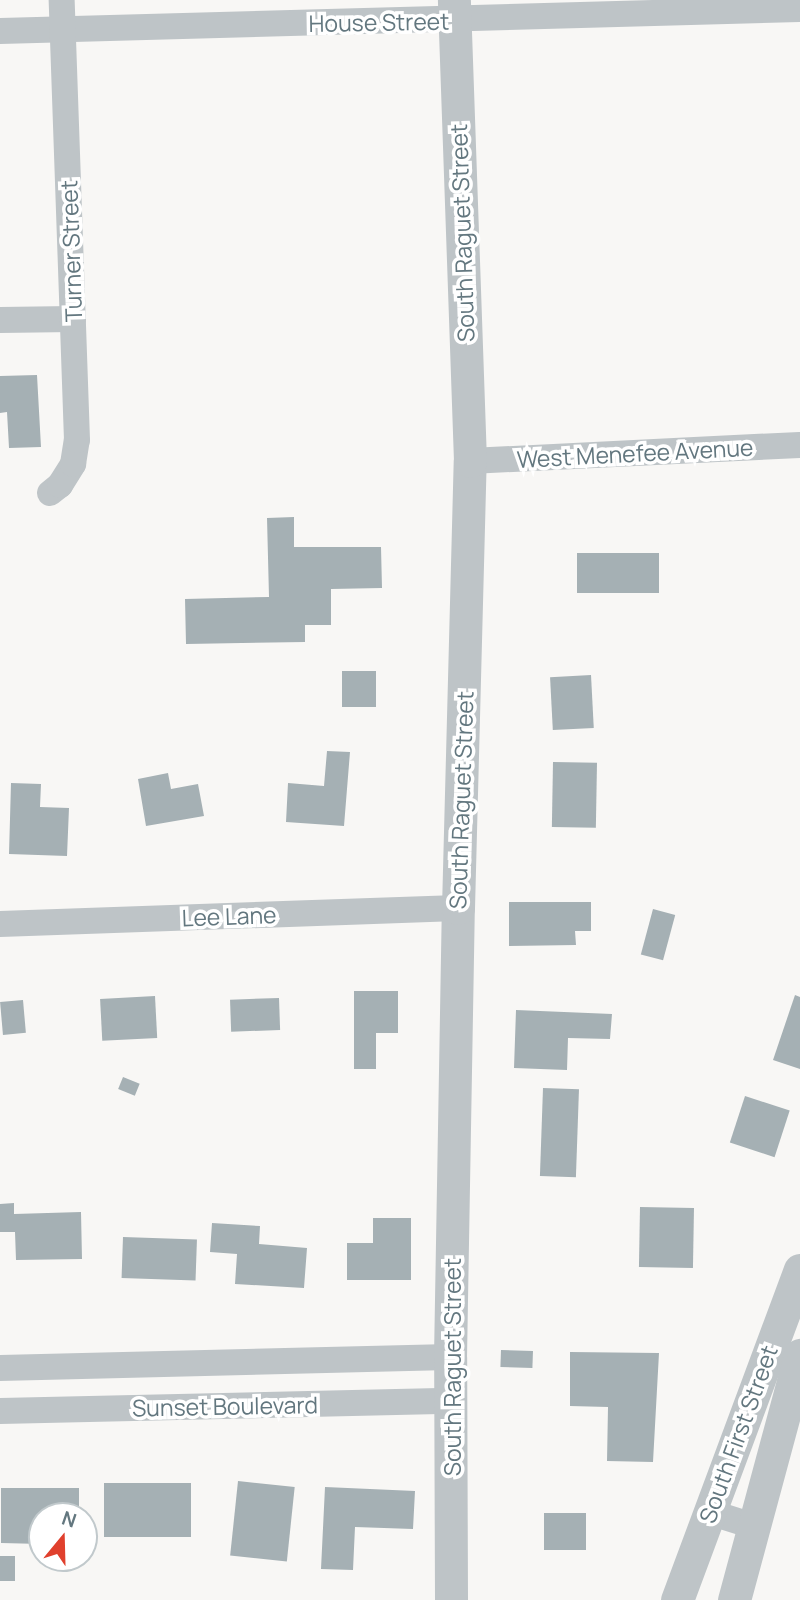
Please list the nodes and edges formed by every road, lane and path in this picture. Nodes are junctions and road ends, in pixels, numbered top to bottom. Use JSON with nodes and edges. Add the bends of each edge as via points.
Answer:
{"nodes":[{"id":1,"x":61,"y":0,"type":"edge"},
{"id":2,"x":800,"y":9,"type":"edge"},
{"id":3,"x":454,"y":10,"type":"edge"},
{"id":4,"x":62,"y":29,"type":"junction"},
{"id":5,"x":0,"y":31,"type":"edge"},
{"id":6,"x":73,"y":319,"type":"junction"},
{"id":7,"x":0,"y":320,"type":"edge"},
{"id":8,"x":800,"y":445,"type":"edge"},
{"id":9,"x":470,"y":461,"type":"junction"},
{"id":10,"x":50,"y":493,"type":"dead end"},
{"id":11,"x":457,"y":908,"type":"junction"},
{"id":12,"x":0,"y":924,"type":"edge"},
{"id":13,"x":800,"y":1270,"type":"edge"},
{"id":14,"x":800,"y":1355,"type":"edge"},
{"id":15,"x":450,"y":1357,"type":"junction"},
{"id":16,"x":0,"y":1368,"type":"edge"},
{"id":17,"x":451,"y":1401,"type":"junction"},
{"id":18,"x":0,"y":1410,"type":"edge"},
{"id":19,"x":709,"y":1512,"type":"junction"},
{"id":20,"x":753,"y":1526,"type":"junction"},
{"id":21,"x":451,"y":1600,"type":"edge"},
{"id":22,"x":677,"y":1600,"type":"edge"},
{"id":23,"x":734,"y":1600,"type":"edge"}],
"edges":[{"from":1,"to":4,"type":"street","name":"Turner Street"},
{"from":2,"to":3,"type":"street","name":"House Street"},
{"from":3,"to":4,"type":"street","name":"House Street"},
{"from":3,"to":9,"type":"street","name":"South Raguet Street"},
{"from":4,"to":5,"type":"street","name":"House Street"},
{"from":4,"to":6,"type":"street","name":"Turner Street"},
{"from":6,"to":7,"type":"street"},
{"from":6,"to":10,"type":"street","name":"Turner Street","via":[[77,440],[73,464]]},
{"from":8,"to":9,"type":"street","name":"West Menefee Avenue"},
{"from":9,"to":11,"type":"street","name":"South Raguet Street"},
{"from":11,"to":12,"type":"street","name":"Lee Lane"},
{"from":11,"to":15,"type":"street","name":"South Raguet Street"},
{"from":13,"to":19,"type":"street","name":"South First Street"},
{"from":14,"to":20,"type":"street","name":"South First Street"},
{"from":15,"to":16,"type":"street","name":"Sunset Boulevard"},
{"from":15,"to":17,"type":"street","name":"South Raguet Street"},
{"from":17,"to":18,"type":"street","name":"Sunset Boulevard"},
{"from":17,"to":21,"type":"street","name":"South Raguet Street"},
{"from":19,"to":20,"type":"street"},
{"from":19,"to":22,"type":"street","name":"South First Street"},
{"from":20,"to":23,"type":"street","name":"South First Street"}]}
